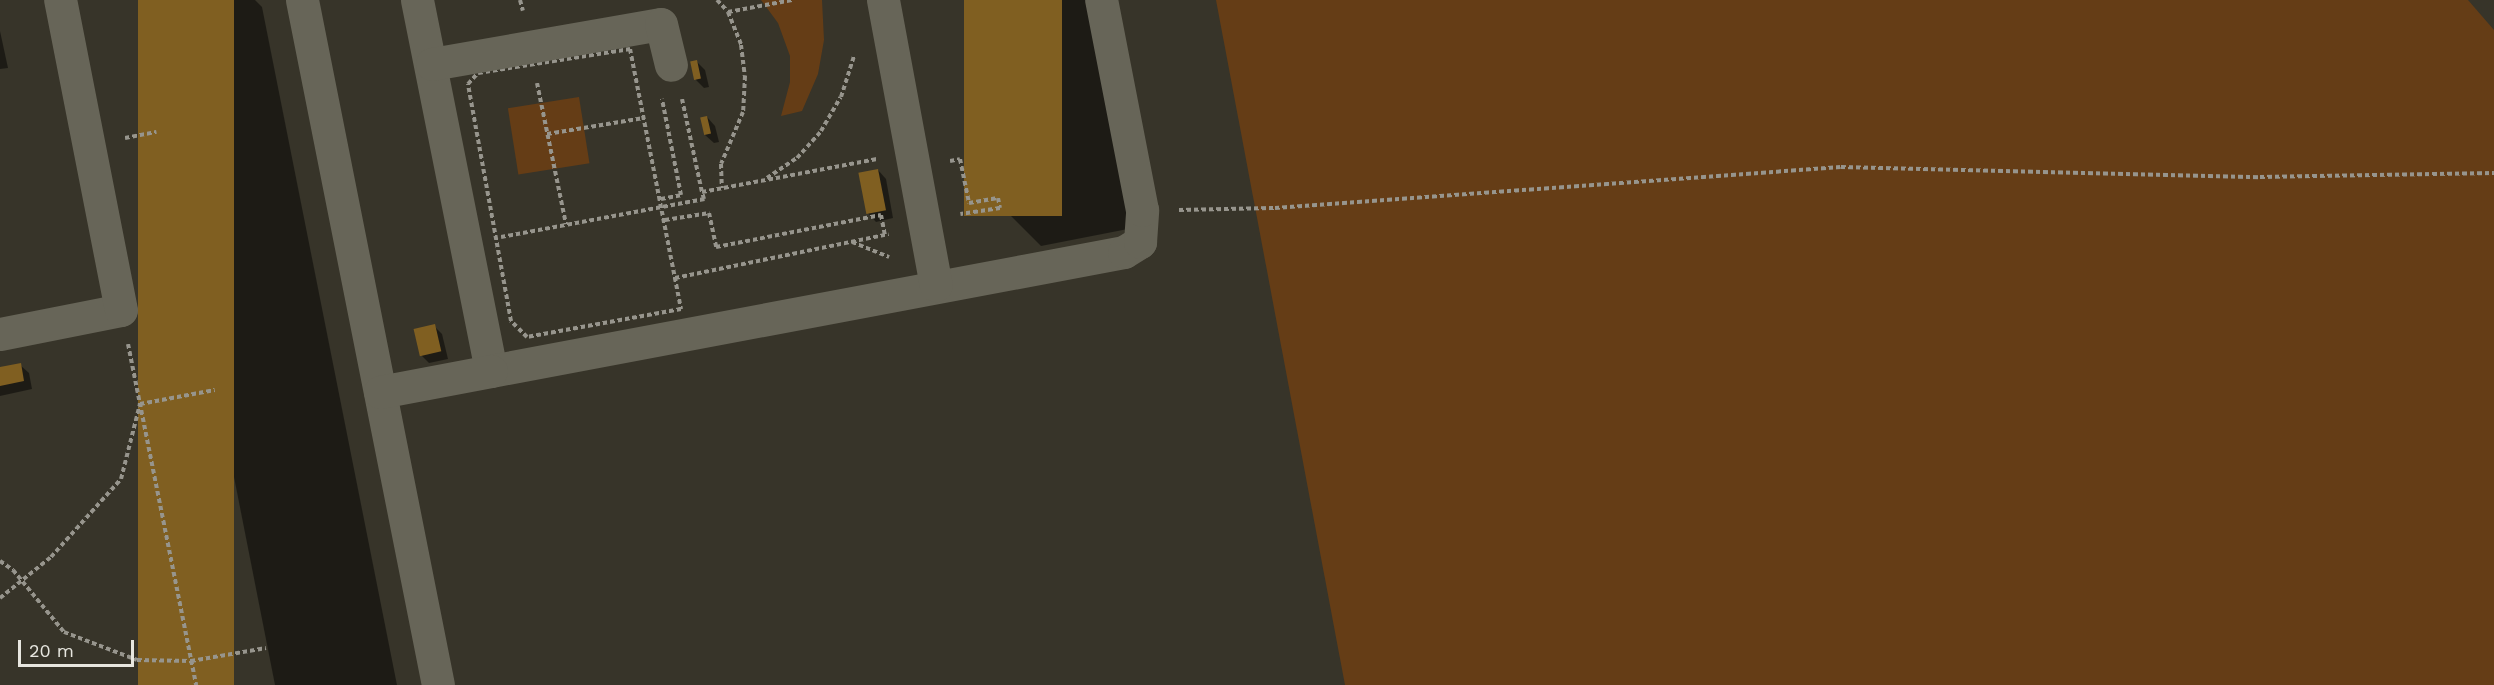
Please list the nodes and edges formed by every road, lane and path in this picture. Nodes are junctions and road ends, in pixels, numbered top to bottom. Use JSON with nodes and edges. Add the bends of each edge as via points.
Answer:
{"nodes":[{"id":1,"x":60,"y":0,"type":"edge"},
{"id":2,"x":302,"y":0,"type":"edge"},
{"id":3,"x":417,"y":0,"type":"edge"},
{"id":4,"x":520,"y":0,"type":"edge"},
{"id":5,"x":717,"y":0,"type":"edge"},
{"id":6,"x":792,"y":0,"type":"edge"},
{"id":7,"x":883,"y":0,"type":"edge"},
{"id":8,"x":1101,"y":0,"type":"edge"},
{"id":9,"x":728,"y":12,"type":"junction"},
{"id":10,"x":856,"y":46,"type":"dead end"},
{"id":11,"x":532,"y":56,"type":"junction"},
{"id":12,"x":633,"y":63,"type":"junction"},
{"id":13,"x":432,"y":64,"type":"junction"},
{"id":14,"x":658,"y":73,"type":"junction"},
{"id":15,"x":682,"y":98,"type":"dead end"},
{"id":16,"x":644,"y":118,"type":"junction"},
{"id":17,"x":156,"y":132,"type":"dead end"},
{"id":18,"x":547,"y":134,"type":"junction"},
{"id":19,"x":116,"y":140,"type":"dead end"},
{"id":20,"x":881,"y":159,"type":"dead end"},
{"id":21,"x":943,"y":164,"type":"dead end"},
{"id":22,"x":2494,"y":172,"type":"edge"},
{"id":23,"x":764,"y":180,"type":"junction"},
{"id":24,"x":722,"y":188,"type":"junction"},
{"id":25,"x":702,"y":192,"type":"junction"},
{"id":26,"x":660,"y":199,"type":"junction"},
{"id":27,"x":662,"y":206,"type":"junction"},
{"id":28,"x":1142,"y":210,"type":"junction"},
{"id":29,"x":960,"y":214,"type":"dead end"},
{"id":30,"x":665,"y":220,"type":"junction"},
{"id":31,"x":566,"y":224,"type":"junction"},
{"id":32,"x":895,"y":232,"type":"dead end"},
{"id":33,"x":885,"y":235,"type":"junction"},
{"id":34,"x":494,"y":238,"type":"junction"},
{"id":35,"x":851,"y":242,"type":"junction"},
{"id":36,"x":933,"y":271,"type":"junction"},
{"id":37,"x":675,"y":278,"type":"junction"},
{"id":38,"x":121,"y":310,"type":"junction"},
{"id":39,"x":0,"y":334,"type":"edge"},
{"id":40,"x":491,"y":371,"type":"junction"},
{"id":41,"x":215,"y":390,"type":"dead end"},
{"id":42,"x":380,"y":393,"type":"junction"},
{"id":43,"x":140,"y":404,"type":"junction"},
{"id":44,"x":0,"y":561,"type":"edge"},
{"id":45,"x":24,"y":583,"type":"junction"},
{"id":46,"x":0,"y":598,"type":"edge"},
{"id":47,"x":266,"y":648,"type":"dead end"},
{"id":48,"x":191,"y":661,"type":"junction"},
{"id":49,"x":196,"y":685,"type":"edge"},
{"id":50,"x":438,"y":685,"type":"edge"}],
"edges":[{"from":1,"to":38,"type":"lane"},
{"from":2,"to":42,"type":"lane"},
{"from":3,"to":13,"type":"lane"},
{"from":4,"to":11,"type":"path"},
{"from":5,"to":9,"type":"path"},
{"from":6,"to":9,"type":"path"},
{"from":7,"to":36,"type":"lane"},
{"from":8,"to":28,"type":"lane"},
{"from":9,"to":24,"type":"path","via":[[741,45],[745,76],[743,112],[721,164]]},
{"from":10,"to":23,"type":"path","via":[[842,97],[821,131],[797,158]]},
{"from":11,"to":12,"type":"path","via":[[630,49]]},
{"from":11,"to":13,"type":"lane"},
{"from":11,"to":14,"type":"lane","via":[[661,24]]},
{"from":11,"to":18,"type":"path"},
{"from":11,"to":34,"type":"path","via":[[478,74],[468,84]]},
{"from":12,"to":14,"type":"path"},
{"from":12,"to":16,"type":"path"},
{"from":13,"to":40,"type":"lane"},
{"from":14,"to":26,"type":"path","via":[[681,195]]},
{"from":15,"to":25,"type":"path"},
{"from":16,"to":18,"type":"path"},
{"from":16,"to":26,"type":"path"},
{"from":17,"to":19,"type":"path"},
{"from":18,"to":31,"type":"path"},
{"from":20,"to":23,"type":"path"},
{"from":21,"to":29,"type":"path","via":[[960,159],[969,203],[998,198],[1000,207]]},
{"from":22,"to":28,"type":"path","via":[[2260,177],[1841,167],[1275,208]]},
{"from":23,"to":24,"type":"path"},
{"from":24,"to":25,"type":"path"},
{"from":25,"to":27,"type":"path","via":[[704,199]]},
{"from":26,"to":27,"type":"path"},
{"from":27,"to":30,"type":"path"},
{"from":27,"to":31,"type":"path"},
{"from":28,"to":36,"type":"lane","via":[[1140,242],[1124,252]]},
{"from":30,"to":33,"type":"path","via":[[709,213],[716,247],[881,215]]},
{"from":30,"to":37,"type":"path"},
{"from":31,"to":34,"type":"path"},
{"from":32,"to":33,"type":"path"},
{"from":33,"to":35,"type":"path"},
{"from":34,"to":37,"type":"path","via":[[511,321],[527,337],[681,309]]},
{"from":35,"to":36,"type":"path"},
{"from":35,"to":37,"type":"path"},
{"from":36,"to":40,"type":"lane"},
{"from":38,"to":39,"type":"lane"},
{"from":38,"to":43,"type":"path"},
{"from":40,"to":42,"type":"lane"},
{"from":41,"to":43,"type":"path"},
{"from":42,"to":50,"type":"lane"},
{"from":43,"to":45,"type":"path","via":[[121,479]]},
{"from":43,"to":48,"type":"path"},
{"from":44,"to":45,"type":"path"},
{"from":45,"to":46,"type":"path"},
{"from":45,"to":48,"type":"path","via":[[64,632],[136,660]]},
{"from":47,"to":48,"type":"path"},
{"from":48,"to":49,"type":"path"}]}
